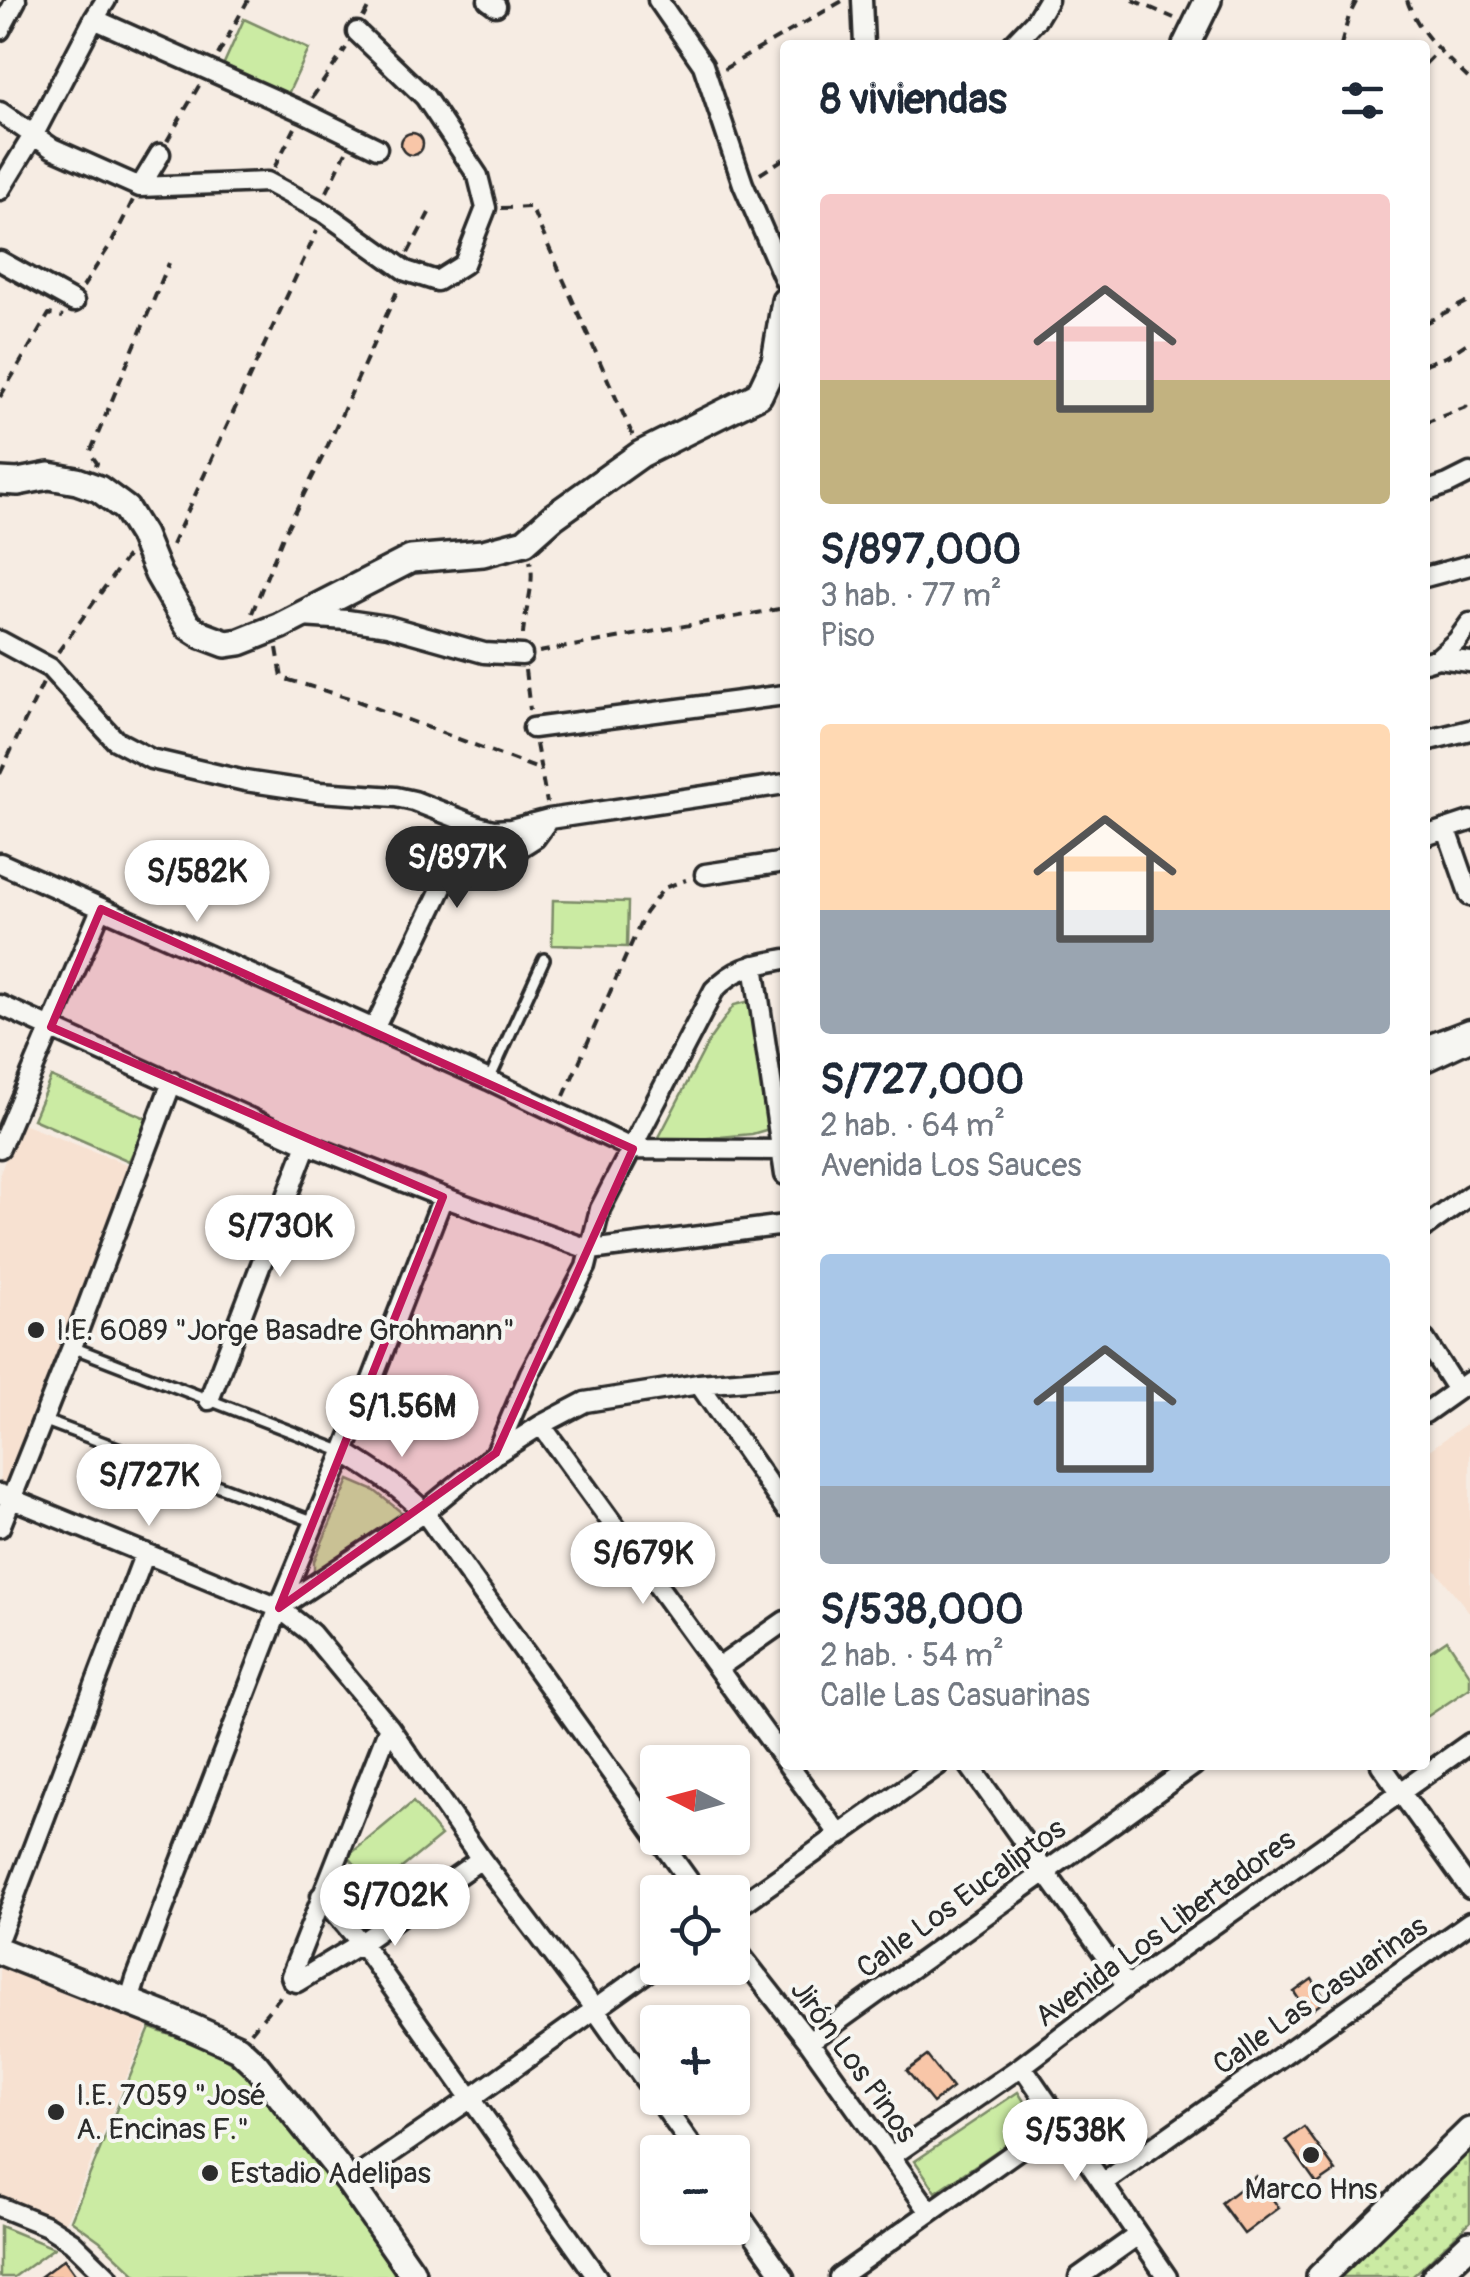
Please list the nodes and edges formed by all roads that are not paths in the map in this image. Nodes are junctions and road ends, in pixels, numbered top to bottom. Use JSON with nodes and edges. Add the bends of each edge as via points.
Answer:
{"nodes":[{"id":1,"x":16,"y":0,"type":"edge"},
{"id":2,"x":106,"y":0,"type":"edge"},
{"id":3,"x":658,"y":0,"type":"edge"},
{"id":4,"x":862,"y":0,"type":"edge"},
{"id":5,"x":1048,"y":0,"type":"edge"},
{"id":6,"x":1208,"y":0,"type":"edge"},
{"id":7,"x":94,"y":18,"type":"junction"},
{"id":8,"x":0,"y":30,"type":"edge"},
{"id":9,"x":357,"y":32,"type":"road end"},
{"id":10,"x":1190,"y":36,"type":"edge"},
{"id":11,"x":864,"y":40,"type":"edge"},
{"id":12,"x":1017,"y":40,"type":"edge"},
{"id":13,"x":0,"y":112,"type":"edge"},
{"id":14,"x":34,"y":134,"type":"junction"},
{"id":15,"x":377,"y":148,"type":"dead end"},
{"id":16,"x":160,"y":154,"type":"dead end"},
{"id":17,"x":140,"y":186,"type":"junction"},
{"id":18,"x":0,"y":190,"type":"edge"},
{"id":19,"x":0,"y":261,"type":"edge"},
{"id":20,"x":780,"y":269,"type":"edge"},
{"id":21,"x":74,"y":302,"type":"road end"},
{"id":22,"x":780,"y":328,"type":"edge"},
{"id":23,"x":1470,"y":473,"type":"edge"},
{"id":24,"x":0,"y":481,"type":"edge"},
{"id":25,"x":1430,"y":490,"type":"edge"},
{"id":26,"x":1470,"y":565,"type":"edge"},
{"id":27,"x":1430,"y":576,"type":"edge"},
{"id":28,"x":289,"y":622,"type":"junction"},
{"id":29,"x":1470,"y":623,"type":"edge"},
{"id":30,"x":0,"y":641,"type":"edge"},
{"id":31,"x":522,"y":655,"type":"road end"},
{"id":32,"x":1432,"y":660,"type":"edge"},
{"id":33,"x":1470,"y":662,"type":"edge"},
{"id":34,"x":780,"y":697,"type":"edge"},
{"id":35,"x":533,"y":728,"type":"road end"},
{"id":36,"x":1470,"y":730,"type":"edge"},
{"id":37,"x":1430,"y":740,"type":"edge"},
{"id":38,"x":780,"y":785,"type":"edge"},
{"id":39,"x":549,"y":819,"type":"junction"},
{"id":40,"x":1470,"y":821,"type":"edge"},
{"id":41,"x":1447,"y":830,"type":"junction"},
{"id":42,"x":1430,"y":835,"type":"edge"},
{"id":43,"x":780,"y":863,"type":"edge"},
{"id":44,"x":0,"y":864,"type":"edge"},
{"id":45,"x":705,"y":874,"type":"road end"},
{"id":46,"x":1470,"y":896,"type":"edge"},
{"id":47,"x":101,"y":908,"type":"junction"},
{"id":48,"x":544,"y":959,"type":"dead end"},
{"id":49,"x":780,"y":960,"type":"edge"},
{"id":50,"x":754,"y":964,"type":"junction"},
{"id":51,"x":0,"y":1005,"type":"edge"},
{"id":52,"x":50,"y":1027,"type":"junction"},
{"id":53,"x":374,"y":1029,"type":"junction"},
{"id":54,"x":1470,"y":1030,"type":"edge"},
{"id":55,"x":1470,"y":1041,"type":"edge"},
{"id":56,"x":1430,"y":1044,"type":"edge"},
{"id":57,"x":1470,"y":1052,"type":"edge"},
{"id":58,"x":1430,"y":1063,"type":"edge"},
{"id":59,"x":1430,"y":1064,"type":"edge"},
{"id":60,"x":488,"y":1080,"type":"junction"},
{"id":61,"x":172,"y":1082,"type":"junction"},
{"id":62,"x":780,"y":1143,"type":"edge"},
{"id":63,"x":307,"y":1144,"type":"junction"},
{"id":64,"x":0,"y":1148,"type":"edge"},
{"id":65,"x":633,"y":1149,"type":"junction"},
{"id":66,"x":780,"y":1150,"type":"edge"},
{"id":67,"x":1470,"y":1195,"type":"edge"},
{"id":68,"x":443,"y":1196,"type":"junction"},
{"id":69,"x":1430,"y":1223,"type":"edge"},
{"id":70,"x":780,"y":1226,"type":"edge"},
{"id":71,"x":591,"y":1250,"type":"junction"},
{"id":72,"x":1430,"y":1346,"type":"edge"},
{"id":73,"x":72,"y":1347,"type":"junction"},
{"id":74,"x":780,"y":1377,"type":"edge"},
{"id":75,"x":699,"y":1384,"type":"junction"},
{"id":76,"x":1464,"y":1385,"type":"edge"},
{"id":77,"x":209,"y":1400,"type":"junction"},
{"id":78,"x":1430,"y":1409,"type":"edge"},
{"id":79,"x":43,"y":1420,"type":"junction"},
{"id":80,"x":540,"y":1426,"type":"junction"},
{"id":81,"x":344,"y":1452,"type":"junction"},
{"id":82,"x":496,"y":1454,"type":"junction"},
{"id":83,"x":5,"y":1496,"type":"edge"},
{"id":84,"x":780,"y":1501,"type":"edge"},
{"id":85,"x":424,"y":1512,"type":"junction"},
{"id":86,"x":315,"y":1522,"type":"junction"},
{"id":87,"x":0,"y":1527,"type":"edge"},
{"id":88,"x":145,"y":1553,"type":"junction"},
{"id":89,"x":279,"y":1608,"type":"junction"},
{"id":90,"x":780,"y":1625,"type":"edge"},
{"id":91,"x":718,"y":1668,"type":"junction"},
{"id":92,"x":389,"y":1727,"type":"junction"},
{"id":93,"x":1470,"y":1743,"type":"edge"},
{"id":94,"x":780,"y":1755,"type":"edge"},
{"id":95,"x":791,"y":1770,"type":"edge"},
{"id":96,"x":931,"y":1770,"type":"edge"},
{"id":97,"x":973,"y":1770,"type":"edge"},
{"id":98,"x":1187,"y":1770,"type":"edge"},
{"id":99,"x":1386,"y":1770,"type":"edge"},
{"id":100,"x":1402,"y":1793,"type":"junction"},
{"id":101,"x":840,"y":1835,"type":"junction"},
{"id":102,"x":481,"y":1859,"type":"junction"},
{"id":103,"x":1046,"y":1870,"type":"junction"},
{"id":104,"x":685,"y":1875,"type":"edge"},
{"id":105,"x":1470,"y":1889,"type":"edge"},
{"id":106,"x":322,"y":1896,"type":"junction"},
{"id":107,"x":750,"y":1898,"type":"edge"},
{"id":108,"x":1470,"y":1922,"type":"edge"},
{"id":109,"x":0,"y":1935,"type":"edge"},
{"id":110,"x":362,"y":1943,"type":"junction"},
{"id":111,"x":0,"y":1952,"type":"edge"},
{"id":112,"x":750,"y":1967,"type":"edge"},
{"id":113,"x":640,"y":1976,"type":"edge"},
{"id":114,"x":1128,"y":1986,"type":"junction"},
{"id":115,"x":129,"y":2002,"type":"junction"},
{"id":116,"x":594,"y":2008,"type":"junction"},
{"id":117,"x":809,"y":2042,"type":"junction"},
{"id":118,"x":1022,"y":2066,"type":"junction"},
{"id":119,"x":470,"y":2099,"type":"junction"},
{"id":120,"x":1059,"y":2121,"type":"junction"},
{"id":121,"x":1470,"y":2131,"type":"edge"},
{"id":122,"x":684,"y":2135,"type":"edge"},
{"id":123,"x":890,"y":2157,"type":"junction"},
{"id":124,"x":349,"y":2182,"type":"junction"},
{"id":125,"x":1103,"y":2183,"type":"junction"},
{"id":126,"x":0,"y":2207,"type":"edge"},
{"id":127,"x":930,"y":2212,"type":"junction"},
{"id":128,"x":750,"y":2229,"type":"edge"},
{"id":129,"x":1138,"y":2234,"type":"junction"},
{"id":130,"x":1470,"y":2244,"type":"edge"},
{"id":131,"x":108,"y":2277,"type":"edge"},
{"id":132,"x":412,"y":2277,"type":"edge"},
{"id":133,"x":597,"y":2277,"type":"edge"},
{"id":134,"x":784,"y":2277,"type":"edge"},
{"id":135,"x":839,"y":2277,"type":"edge"},
{"id":136,"x":1079,"y":2277,"type":"edge"},
{"id":137,"x":1167,"y":2277,"type":"edge"},
{"id":138,"x":1320,"y":2277,"type":"edge"},
{"id":139,"x":1435,"y":2277,"type":"edge"}],
"edges":[{"from":1,"to":8,"type":"street"},
{"from":2,"to":7,"type":"street"},
{"from":3,"to":20,"type":"street","via":[[703,66]]},
{"from":4,"to":11,"type":"street"},
{"from":5,"to":12,"type":"street"},
{"from":6,"to":10,"type":"street"},
{"from":7,"to":14,"type":"street"},
{"from":7,"to":15,"type":"street"},
{"from":9,"to":17,"type":"street","via":[[426,97],[478,176],[486,208],[464,264],[438,281],[403,269],[267,182]]},
{"from":13,"to":14,"type":"street"},
{"from":14,"to":17,"type":"street"},
{"from":14,"to":18,"type":"street"},
{"from":16,"to":17,"type":"street"},
{"from":19,"to":21,"type":"street"},
{"from":22,"to":28,"type":"street","via":[[758,396],[641,454],[525,542],[411,559]]},
{"from":23,"to":25,"type":"street"},
{"from":24,"to":28,"type":"street","via":[[49,476],[99,488],[126,509],[188,626],[202,636],[240,642]]},
{"from":26,"to":27,"type":"street"},
{"from":28,"to":31,"type":"street","via":[[347,620],[484,653]]},
{"from":29,"to":32,"type":"street"},
{"from":30,"to":39,"type":"street","via":[[50,668],[115,740],[150,759],[245,781],[396,797],[494,830]]},
{"from":32,"to":33,"type":"street"},
{"from":34,"to":35,"type":"street"},
{"from":36,"to":37,"type":"street"},
{"from":38,"to":39,"type":"street"},
{"from":39,"to":53,"type":"street","via":[[516,850],[448,875]]},
{"from":40,"to":41,"type":"street"},
{"from":41,"to":42,"type":"street"},
{"from":41,"to":46,"type":"street"},
{"from":43,"to":45,"type":"street"},
{"from":44,"to":47,"type":"street"},
{"from":47,"to":52,"type":"street"},
{"from":47,"to":53,"type":"street"},
{"from":48,"to":60,"type":"lane"},
{"from":49,"to":50,"type":"street"},
{"from":50,"to":62,"type":"street"},
{"from":50,"to":65,"type":"street","via":[[714,990]]},
{"from":51,"to":52,"type":"street"},
{"from":52,"to":61,"type":"street"},
{"from":52,"to":64,"type":"street"},
{"from":53,"to":60,"type":"street"},
{"from":54,"to":56,"type":"street"},
{"from":55,"to":58,"type":"street"},
{"from":57,"to":59,"type":"street"},
{"from":60,"to":65,"type":"street"},
{"from":61,"to":63,"type":"street"},
{"from":61,"to":73,"type":"street"},
{"from":63,"to":68,"type":"street"},
{"from":63,"to":77,"type":"street"},
{"from":65,"to":66,"type":"street"},
{"from":65,"to":71,"type":"street","via":[[600,1209]]},
{"from":67,"to":69,"type":"street"},
{"from":68,"to":71,"type":"street"},
{"from":68,"to":81,"type":"street"},
{"from":70,"to":71,"type":"street"},
{"from":71,"to":82,"type":"street"},
{"from":72,"to":76,"type":"street"},
{"from":73,"to":77,"type":"lane"},
{"from":73,"to":79,"type":"street"},
{"from":74,"to":75,"type":"street"},
{"from":75,"to":80,"type":"street","via":[[585,1402]]},
{"from":75,"to":84,"type":"street"},
{"from":76,"to":78,"type":"street"},
{"from":77,"to":81,"type":"lane"},
{"from":79,"to":83,"type":"street"},
{"from":79,"to":86,"type":"lane"},
{"from":80,"to":82,"type":"street"},
{"from":80,"to":91,"type":"street"},
{"from":81,"to":85,"type":"street"},
{"from":81,"to":86,"type":"street"},
{"from":82,"to":85,"type":"street"},
{"from":83,"to":87,"type":"street"},
{"from":83,"to":88,"type":"street"},
{"from":85,"to":89,"type":"street"},
{"from":85,"to":104,"type":"street"},
{"from":86,"to":89,"type":"street"},
{"from":88,"to":89,"type":"street"},
{"from":88,"to":109,"type":"street"},
{"from":89,"to":92,"type":"street","via":[[310,1633]]},
{"from":89,"to":115,"type":"street"},
{"from":90,"to":91,"type":"street"},
{"from":91,"to":94,"type":"street"},
{"from":92,"to":102,"type":"street"},
{"from":92,"to":106,"type":"street"},
{"from":93,"to":100,"type":"street","name":"Avenida Los Libertadores"},
{"from":95,"to":101,"type":"street"},
{"from":96,"to":101,"type":"street"},
{"from":97,"to":103,"type":"street"},
{"from":98,"to":103,"type":"street","name":"Calle Los Eucaliptos"},
{"from":99,"to":100,"type":"street"},
{"from":100,"to":105,"type":"street"},
{"from":100,"to":114,"type":"street","name":"Avenida Los Libertadores"},
{"from":101,"to":107,"type":"street"},
{"from":102,"to":110,"type":"street"},
{"from":102,"to":116,"type":"street"},
{"from":103,"to":114,"type":"street"},
{"from":103,"to":117,"type":"street","name":"Calle Los Eucaliptos"},
{"from":106,"to":110,"type":"street"},
{"from":106,"to":110,"type":"street","via":[[292,1981]]},
{"from":108,"to":125,"type":"street","name":"Calle Las Casuarinas"},
{"from":110,"to":119,"type":"street"},
{"from":111,"to":115,"type":"street"},
{"from":112,"to":117,"type":"street","name":"Jirón Los Pinos"},
{"from":113,"to":116,"type":"street"},
{"from":114,"to":118,"type":"street","name":"Avenida Los Libertadores"},
{"from":115,"to":124,"type":"street","via":[[238,2048]]},
{"from":116,"to":119,"type":"street"},
{"from":116,"to":122,"type":"street"},
{"from":117,"to":123,"type":"street","name":"Jirón Los Pinos"},
{"from":118,"to":120,"type":"street"},
{"from":118,"to":123,"type":"street","name":"Avenida Los Libertadores"},
{"from":119,"to":124,"type":"street"},
{"from":119,"to":133,"type":"street"},
{"from":120,"to":125,"type":"street"},
{"from":120,"to":127,"type":"street"},
{"from":121,"to":138,"type":"street"},
{"from":123,"to":127,"type":"street","name":"Jirón Los Pinos"},
{"from":124,"to":132,"type":"street"},
{"from":125,"to":129,"type":"street"},
{"from":126,"to":131,"type":"street","via":[[72,2242]]},
{"from":127,"to":135,"type":"street"},
{"from":128,"to":134,"type":"street"},
{"from":129,"to":136,"type":"street"},
{"from":129,"to":137,"type":"street"},
{"from":130,"to":139,"type":"street"}]}
